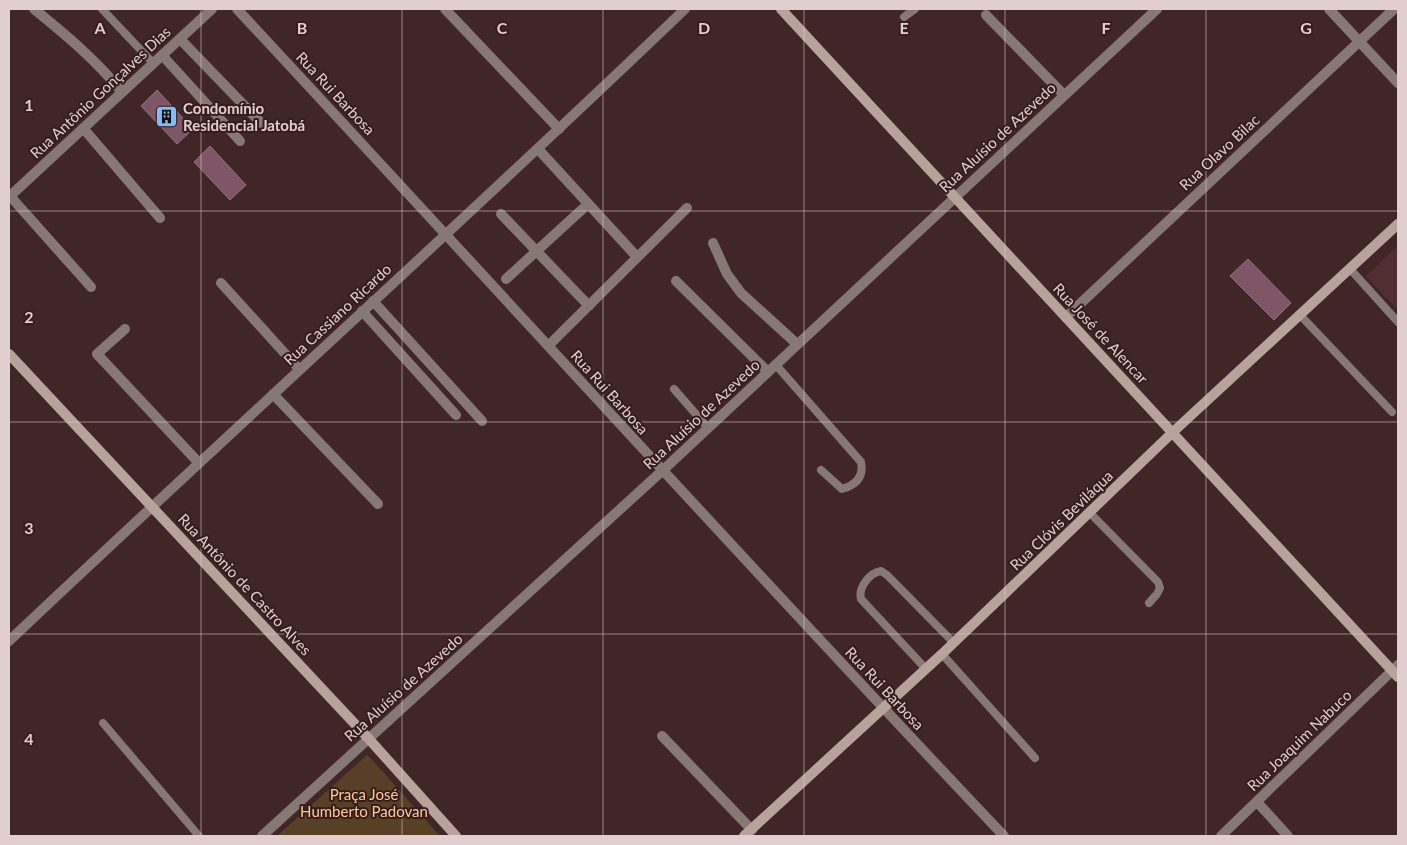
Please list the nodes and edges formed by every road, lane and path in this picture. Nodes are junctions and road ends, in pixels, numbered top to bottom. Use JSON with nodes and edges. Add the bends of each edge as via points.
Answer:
{"nodes":[{"id":1,"x":34,"y":9,"type":"edge"},
{"id":2,"x":102,"y":9,"type":"edge"},
{"id":3,"x":212,"y":9,"type":"edge"},
{"id":4,"x":237,"y":9,"type":"edge"},
{"id":5,"x":445,"y":9,"type":"edge"},
{"id":6,"x":685,"y":9,"type":"edge"},
{"id":7,"x":781,"y":9,"type":"edge"},
{"id":8,"x":915,"y":9,"type":"edge"},
{"id":9,"x":1157,"y":9,"type":"edge"},
{"id":10,"x":1329,"y":9,"type":"edge"},
{"id":11,"x":1394,"y":9,"type":"edge"},
{"id":12,"x":986,"y":14,"type":"dead end"},
{"id":13,"x":904,"y":16,"type":"dead end"},
{"id":14,"x":180,"y":39,"type":"junction"},
{"id":15,"x":1359,"y":40,"type":"junction"},
{"id":16,"x":162,"y":55,"type":"junction"},
{"id":17,"x":153,"y":63,"type":"junction"},
{"id":18,"x":1398,"y":83,"type":"edge"},
{"id":19,"x":122,"y":92,"type":"junction"},
{"id":20,"x":1064,"y":96,"type":"junction"},
{"id":21,"x":261,"y":124,"type":"dead end"},
{"id":22,"x":83,"y":128,"type":"junction"},
{"id":23,"x":559,"y":129,"type":"junction"},
{"id":24,"x":240,"y":141,"type":"dead end"},
{"id":25,"x":538,"y":149,"type":"junction"},
{"id":26,"x":10,"y":197,"type":"edge"},
{"id":27,"x":955,"y":197,"type":"junction"},
{"id":28,"x":588,"y":204,"type":"junction"},
{"id":29,"x":687,"y":208,"type":"dead end"},
{"id":30,"x":501,"y":214,"type":"dead end"},
{"id":31,"x":160,"y":218,"type":"dead end"},
{"id":32,"x":1398,"y":224,"type":"edge"},
{"id":33,"x":446,"y":234,"type":"junction"},
{"id":34,"x":713,"y":243,"type":"dead end"},
{"id":35,"x":537,"y":251,"type":"junction"},
{"id":36,"x":637,"y":257,"type":"junction"},
{"id":37,"x":1351,"y":270,"type":"junction"},
{"id":38,"x":506,"y":279,"type":"dead end"},
{"id":39,"x":676,"y":281,"type":"dead end"},
{"id":40,"x":221,"y":282,"type":"dead end"},
{"id":41,"x":91,"y":287,"type":"dead end"},
{"id":42,"x":372,"y":301,"type":"junction"},
{"id":43,"x":589,"y":306,"type":"junction"},
{"id":44,"x":362,"y":311,"type":"junction"},
{"id":45,"x":1301,"y":316,"type":"junction"},
{"id":46,"x":1066,"y":317,"type":"junction"},
{"id":47,"x":1398,"y":322,"type":"edge"},
{"id":48,"x":125,"y":329,"type":"dead end"},
{"id":49,"x":797,"y":344,"type":"junction"},
{"id":50,"x":548,"y":346,"type":"junction"},
{"id":51,"x":9,"y":354,"type":"edge"},
{"id":52,"x":772,"y":368,"type":"junction"},
{"id":53,"x":299,"y":369,"type":"junction"},
{"id":54,"x":674,"y":389,"type":"dead end"},
{"id":55,"x":273,"y":394,"type":"junction"},
{"id":56,"x":1392,"y":412,"type":"dead end"},
{"id":57,"x":456,"y":415,"type":"dead end"},
{"id":58,"x":482,"y":421,"type":"dead end"},
{"id":59,"x":708,"y":428,"type":"junction"},
{"id":60,"x":1173,"y":432,"type":"junction"},
{"id":61,"x":198,"y":462,"type":"junction"},
{"id":62,"x":821,"y":470,"type":"dead end"},
{"id":63,"x":662,"y":471,"type":"junction"},
{"id":64,"x":378,"y":504,"type":"dead end"},
{"id":65,"x":152,"y":506,"type":"junction"},
{"id":66,"x":1090,"y":513,"type":"junction"},
{"id":67,"x":1149,"y":603,"type":"dead end"},
{"id":68,"x":9,"y":641,"type":"edge"},
{"id":69,"x":954,"y":643,"type":"junction"},
{"id":70,"x":942,"y":654,"type":"junction"},
{"id":71,"x":926,"y":669,"type":"junction"},
{"id":72,"x":1396,"y":671,"type":"edge"},
{"id":73,"x":883,"y":708,"type":"junction"},
{"id":74,"x":103,"y":723,"type":"dead end"},
{"id":75,"x":662,"y":736,"type":"dead end"},
{"id":76,"x":368,"y":738,"type":"junction"},
{"id":77,"x":1035,"y":758,"type":"dead end"},
{"id":78,"x":1257,"y":802,"type":"junction"},
{"id":79,"x":748,"y":833,"type":"edge"},
{"id":80,"x":198,"y":836,"type":"edge"},
{"id":81,"x":262,"y":836,"type":"edge"},
{"id":82,"x":456,"y":836,"type":"edge"},
{"id":83,"x":1004,"y":836,"type":"edge"},
{"id":84,"x":1221,"y":836,"type":"edge"},
{"id":85,"x":1288,"y":836,"type":"edge"}],
"edges":[{"from":1,"to":19,"type":"street","via":[[80,47]]},
{"from":2,"to":17,"type":"lane"},
{"from":3,"to":14,"type":"street","name":"Rua Antônio Gonçalves Dias"},
{"from":4,"to":33,"type":"street","name":"Rua Rui Barbosa"},
{"from":5,"to":23,"type":"street"},
{"from":6,"to":23,"type":"street","name":"Rua Cassiano Ricardo"},
{"from":7,"to":27,"type":"street","name":"Rua José de Alencar"},
{"from":8,"to":13,"type":"lane"},
{"from":9,"to":20,"type":"street","name":"Rua Aluísio de Azevedo"},
{"from":10,"to":15,"type":"street"},
{"from":11,"to":15,"type":"street","name":"Rua Olavo Bilac"},
{"from":12,"to":20,"type":"street"},
{"from":14,"to":16,"type":"street","name":"Rua Antônio Gonçalves Dias"},
{"from":14,"to":21,"type":"street"},
{"from":15,"to":18,"type":"street"},
{"from":15,"to":46,"type":"street","name":"Rua Olavo Bilac"},
{"from":16,"to":17,"type":"street","name":"Rua Antônio Gonçalves Dias"},
{"from":16,"to":24,"type":"street"},
{"from":17,"to":19,"type":"street","name":"Rua Antônio Gonçalves Dias"},
{"from":19,"to":22,"type":"street","name":"Rua Antônio Gonçalves Dias"},
{"from":20,"to":27,"type":"street","name":"Rua Aluísio de Azevedo"},
{"from":22,"to":26,"type":"street","name":"Rua Antônio Gonçalves Dias"},
{"from":22,"to":31,"type":"street"},
{"from":23,"to":25,"type":"street","name":"Rua Cassiano Ricardo"},
{"from":25,"to":28,"type":"street"},
{"from":25,"to":33,"type":"street","name":"Rua Cassiano Ricardo"},
{"from":26,"to":41,"type":"street"},
{"from":27,"to":46,"type":"street","name":"Rua José de Alencar"},
{"from":27,"to":49,"type":"street","name":"Rua Aluísio de Azevedo"},
{"from":28,"to":35,"type":"street"},
{"from":28,"to":36,"type":"street"},
{"from":29,"to":36,"type":"street"},
{"from":30,"to":35,"type":"street"},
{"from":32,"to":37,"type":"street","name":"Rua Clóvis Beviláqua"},
{"from":33,"to":42,"type":"street","name":"Rua Cassiano Ricardo"},
{"from":33,"to":50,"type":"street","name":"Rua Rui Barbosa"},
{"from":34,"to":49,"type":"street","via":[[727,274],[741,293]]},
{"from":35,"to":38,"type":"street"},
{"from":35,"to":43,"type":"street"},
{"from":36,"to":43,"type":"street"},
{"from":37,"to":45,"type":"street","name":"Rua Clóvis Beviláqua"},
{"from":37,"to":47,"type":"lane"},
{"from":39,"to":52,"type":"street"},
{"from":40,"to":53,"type":"street"},
{"from":42,"to":44,"type":"street","name":"Rua Cassiano Ricardo"},
{"from":42,"to":58,"type":"street"},
{"from":43,"to":50,"type":"street"},
{"from":44,"to":53,"type":"street","name":"Rua Cassiano Ricardo"},
{"from":44,"to":57,"type":"street"},
{"from":45,"to":56,"type":"lane"},
{"from":45,"to":60,"type":"street","name":"Rua Clóvis Beviláqua"},
{"from":46,"to":60,"type":"street","name":"Rua José de Alencar"},
{"from":48,"to":61,"type":"street","via":[[97,354]]},
{"from":49,"to":52,"type":"street","name":"Rua Aluísio de Azevedo"},
{"from":50,"to":63,"type":"street","name":"Rua Rui Barbosa"},
{"from":51,"to":65,"type":"street","name":"Rua Antônio de Castro Alves"},
{"from":52,"to":59,"type":"street","name":"Rua Aluísio de Azevedo"},
{"from":52,"to":62,"type":"lane","via":[[861,462],[863,471],[850,487],[842,489]]},
{"from":53,"to":55,"type":"street","name":"Rua Cassiano Ricardo"},
{"from":54,"to":59,"type":"lane"},
{"from":55,"to":61,"type":"street","name":"Rua Cassiano Ricardo"},
{"from":55,"to":64,"type":"street"},
{"from":59,"to":63,"type":"street","name":"Rua Aluísio de Azevedo"},
{"from":60,"to":66,"type":"street","name":"Rua Clóvis Beviláqua"},
{"from":60,"to":72,"type":"street","name":"Rua José de Alencar"},
{"from":61,"to":65,"type":"street","name":"Rua Cassiano Ricardo"},
{"from":63,"to":73,"type":"street","name":"Rua Rui Barbosa"},
{"from":63,"to":76,"type":"street","name":"Rua Aluísio de Azevedo"},
{"from":65,"to":68,"type":"street","name":"Rua Cassiano Ricardo"},
{"from":65,"to":76,"type":"street","name":"Rua Antônio de Castro Alves"},
{"from":66,"to":67,"type":"lane","via":[[1158,582],[1160,588]]},
{"from":66,"to":69,"type":"street","name":"Rua Clóvis Beviláqua"},
{"from":69,"to":70,"type":"street","name":"Rua Clóvis Beviláqua"},
{"from":69,"to":71,"type":"lane","via":[[887,575],[876,572],[861,587],[861,599]]},
{"from":70,"to":71,"type":"street","name":"Rua Clóvis Beviláqua"},
{"from":70,"to":77,"type":"lane"},
{"from":71,"to":73,"type":"street","name":"Rua Clóvis Beviláqua"},
{"from":72,"to":78,"type":"street","name":"Rua Joaquim Nabuco"},
{"from":73,"to":79,"type":"street","name":"Rua Clóvis Beviláqua"},
{"from":73,"to":83,"type":"street","name":"Rua Rui Barbosa"},
{"from":74,"to":80,"type":"lane"},
{"from":75,"to":79,"type":"street"},
{"from":76,"to":81,"type":"street","name":"Rua Aluísio de Azevedo"},
{"from":76,"to":82,"type":"street","name":"Rua Antônio de Castro Alves"},
{"from":78,"to":84,"type":"street","name":"Rua Joaquim Nabuco"},
{"from":78,"to":85,"type":"street"}]}
